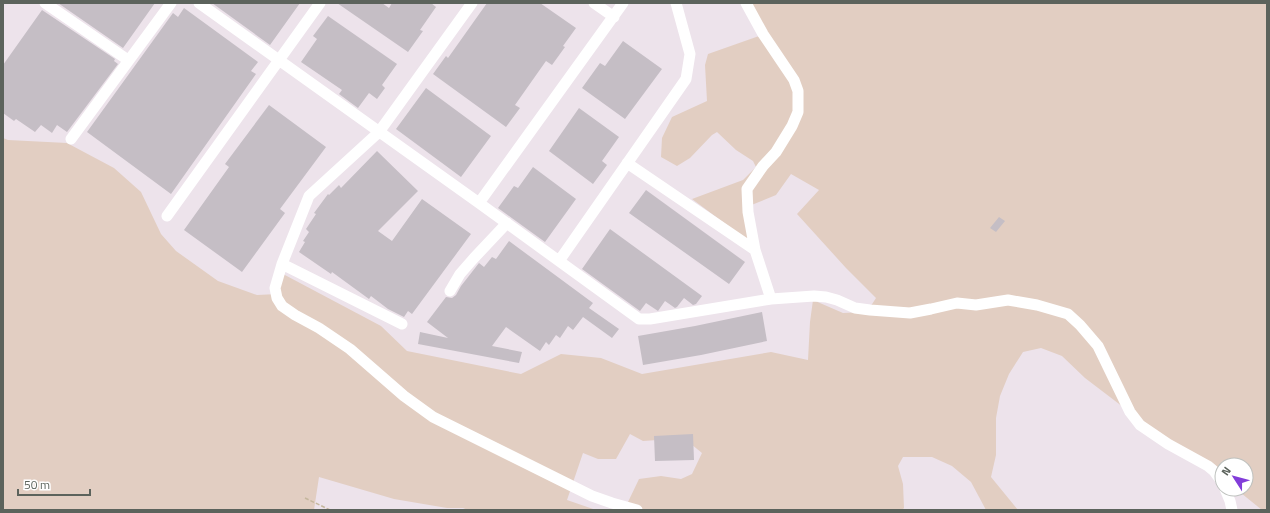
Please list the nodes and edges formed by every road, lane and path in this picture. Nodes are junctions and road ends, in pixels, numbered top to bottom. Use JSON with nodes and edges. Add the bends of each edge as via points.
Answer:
{"nodes":[{"id":1,"x":45,"y":3,"type":"edge"},
{"id":2,"x":171,"y":3,"type":"edge"},
{"id":3,"x":199,"y":3,"type":"edge"},
{"id":4,"x":320,"y":3,"type":"edge"},
{"id":5,"x":472,"y":3,"type":"edge"},
{"id":6,"x":594,"y":3,"type":"edge"},
{"id":7,"x":623,"y":3,"type":"edge"},
{"id":8,"x":676,"y":3,"type":"edge"},
{"id":9,"x":746,"y":3,"type":"edge"},
{"id":10,"x":614,"y":17,"type":"junction"},
{"id":11,"x":128,"y":60,"type":"junction"},
{"id":12,"x":279,"y":60,"type":"junction"},
{"id":13,"x":379,"y":132,"type":"junction"},
{"id":14,"x":72,"y":139,"type":"dead end"},
{"id":15,"x":627,"y":163,"type":"junction"},
{"id":16,"x":479,"y":203,"type":"junction"},
{"id":17,"x":167,"y":216,"type":"dead end"},
{"id":18,"x":507,"y":223,"type":"junction"},
{"id":19,"x":755,"y":250,"type":"junction"},
{"id":20,"x":559,"y":261,"type":"junction"},
{"id":21,"x":282,"y":264,"type":"junction"},
{"id":22,"x":450,"y":291,"type":"dead end"},
{"id":23,"x":770,"y":299,"type":"junction"},
{"id":24,"x":402,"y":324,"type":"dead end"},
{"id":25,"x":1214,"y":472,"type":"edge"},
{"id":26,"x":1228,"y":497,"type":"edge"},
{"id":27,"x":305,"y":498,"type":"dead end"},
{"id":28,"x":330,"y":510,"type":"edge"},
{"id":29,"x":638,"y":510,"type":"edge"},
{"id":30,"x":1232,"y":510,"type":"edge"}],
"edges":[{"from":1,"to":11,"type":"street"},
{"from":2,"to":11,"type":"street"},
{"from":3,"to":12,"type":"street"},
{"from":4,"to":12,"type":"street"},
{"from":5,"to":13,"type":"street"},
{"from":6,"to":10,"type":"street"},
{"from":7,"to":10,"type":"street"},
{"from":8,"to":15,"type":"street","via":[[690,54],[686,79]]},
{"from":9,"to":19,"type":"street","via":[[794,80],[798,91],[798,112],[792,126],[776,152],[747,189]]},
{"from":10,"to":16,"type":"street"},
{"from":11,"to":14,"type":"street"},
{"from":12,"to":13,"type":"street"},
{"from":12,"to":17,"type":"street"},
{"from":13,"to":16,"type":"street"},
{"from":13,"to":21,"type":"street","via":[[309,196]]},
{"from":15,"to":19,"type":"street"},
{"from":15,"to":20,"type":"street"},
{"from":16,"to":18,"type":"street"},
{"from":18,"to":20,"type":"street"},
{"from":18,"to":22,"type":"street","via":[[460,274]]},
{"from":19,"to":23,"type":"street"},
{"from":20,"to":23,"type":"street","via":[[639,319]]},
{"from":21,"to":24,"type":"street"},
{"from":21,"to":29,"type":"street","via":[[275,288],[282,306],[350,349],[404,396],[433,417],[592,496]]},
{"from":23,"to":25,"type":"street","via":[[826,297],[855,308],[910,313],[956,303],[976,305],[1008,300],[1068,314],[1098,346],[1130,412],[1140,425]]},
{"from":26,"to":30,"type":"street"},
{"from":27,"to":28,"type":"path"}]}
